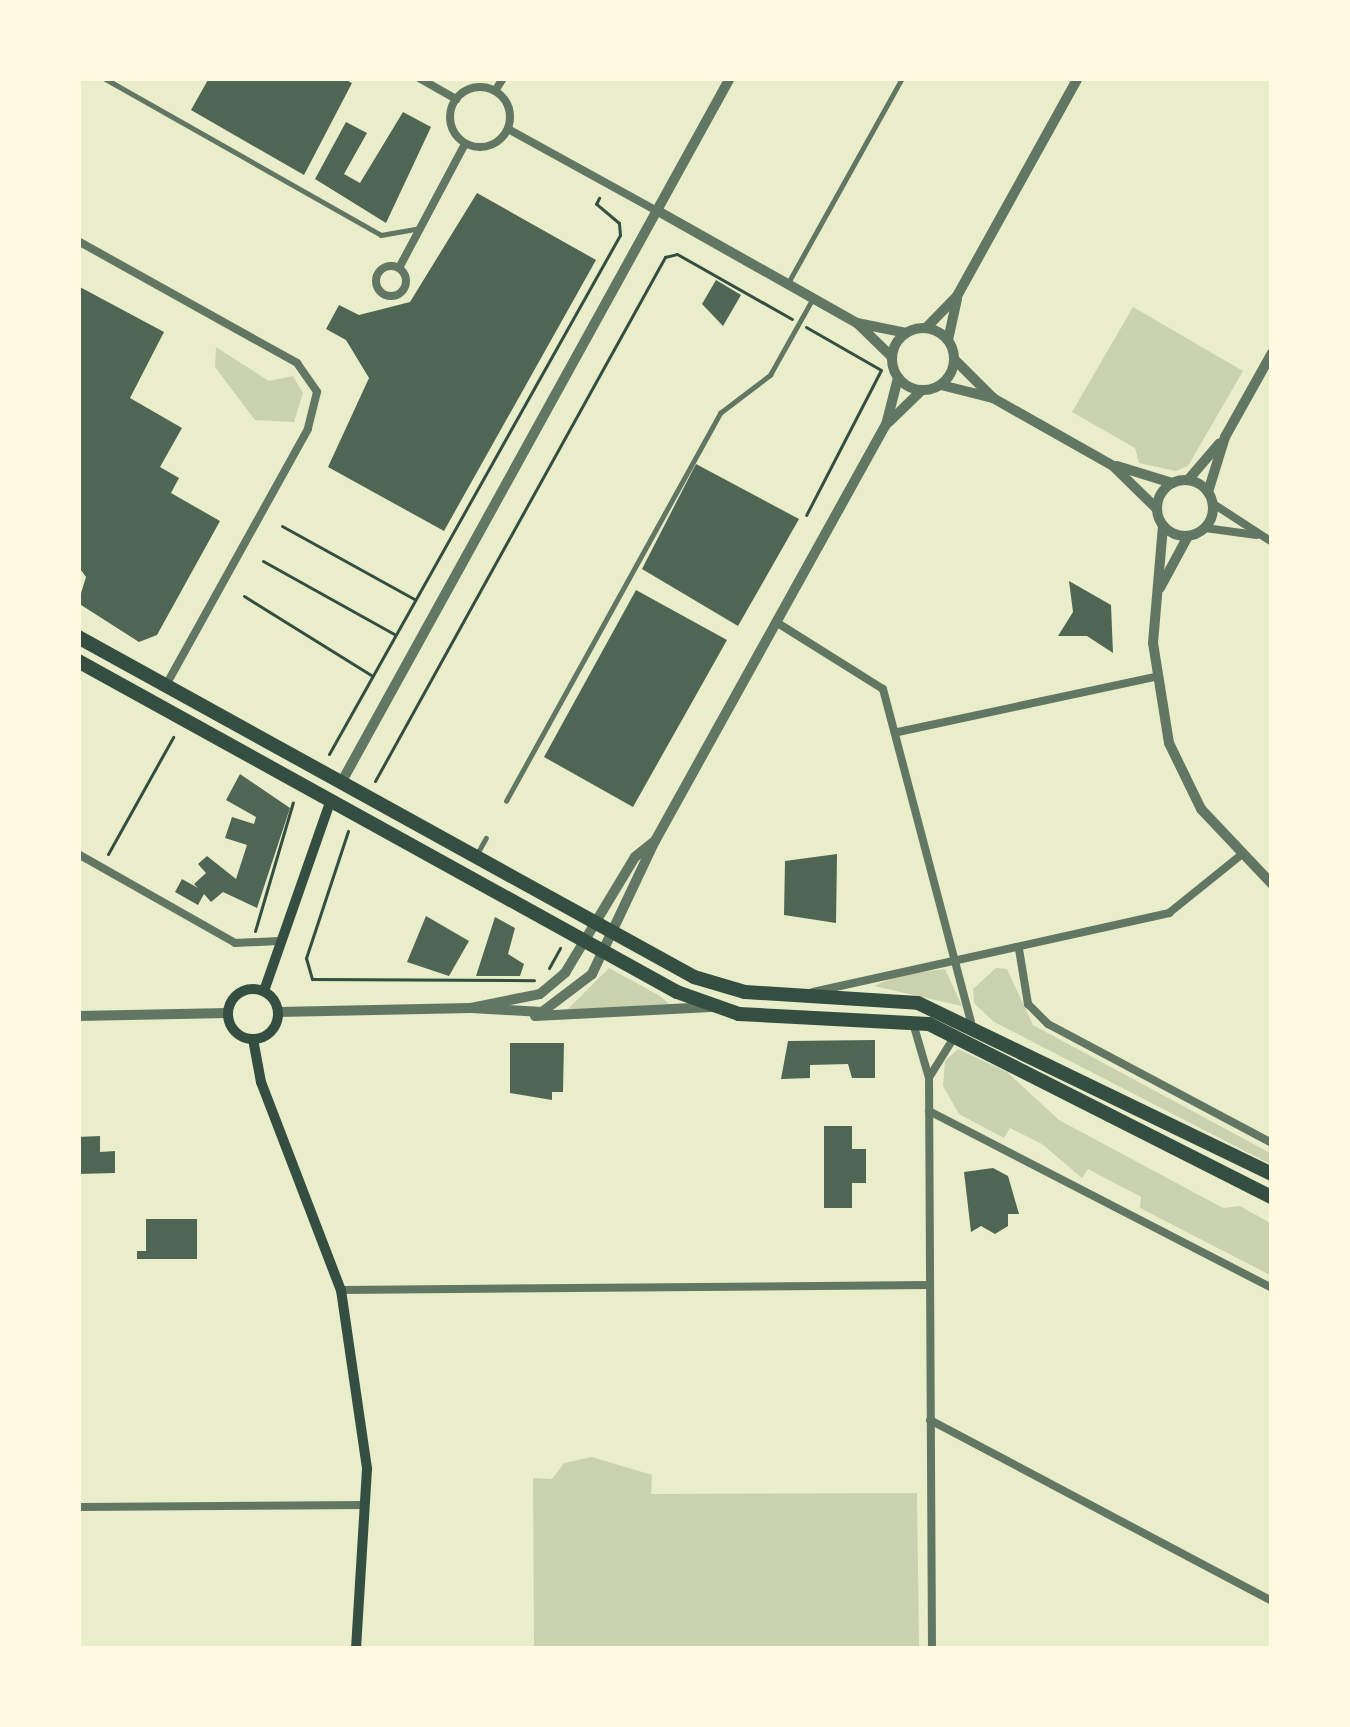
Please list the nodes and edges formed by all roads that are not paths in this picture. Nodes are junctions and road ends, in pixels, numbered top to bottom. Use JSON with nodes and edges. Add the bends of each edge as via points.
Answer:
{"nodes":[{"id":1,"x":104,"y":78,"type":"edge"},
{"id":2,"x":419,"y":78,"type":"edge"},
{"id":3,"x":503,"y":78,"type":"edge"},
{"id":4,"x":730,"y":78,"type":"edge"},
{"id":5,"x":902,"y":78,"type":"edge"},
{"id":6,"x":1078,"y":78,"type":"edge"},
{"id":7,"x":495,"y":91,"type":"junction"},
{"id":8,"x":456,"y":99,"type":"junction"},
{"id":9,"x":508,"y":129,"type":"junction"},
{"id":10,"x":465,"y":144,"type":"junction"},
{"id":11,"x":658,"y":211,"type":"junction"},
{"id":12,"x":421,"y":227,"type":"junction"},
{"id":13,"x":78,"y":241,"type":"edge"},
{"id":14,"x":399,"y":268,"type":"junction"},
{"id":15,"x":788,"y":283,"type":"junction"},
{"id":16,"x":957,"y":296,"type":"junction"},
{"id":17,"x":812,"y":298,"type":"junction"},
{"id":18,"x":857,"y":322,"type":"junction"},
{"id":19,"x":926,"y":328,"type":"junction"},
{"id":20,"x":906,"y":333,"type":"junction"},
{"id":21,"x":947,"y":340,"type":"junction"},
{"id":22,"x":1272,"y":353,"type":"edge"},
{"id":23,"x":892,"y":357,"type":"junction"},
{"id":24,"x":954,"y":359,"type":"junction"},
{"id":25,"x":898,"y":378,"type":"junction"},
{"id":26,"x":941,"y":385,"type":"junction"},
{"id":27,"x":921,"y":391,"type":"junction"},
{"id":28,"x":993,"y":398,"type":"junction"},
{"id":29,"x":886,"y":425,"type":"junction"},
{"id":30,"x":1225,"y":437,"type":"junction"},
{"id":31,"x":1113,"y":466,"type":"junction"},
{"id":32,"x":1188,"y":480,"type":"junction"},
{"id":33,"x":1172,"y":483,"type":"junction"},
{"id":34,"x":1210,"y":497,"type":"junction"},
{"id":35,"x":1156,"y":508,"type":"junction"},
{"id":36,"x":1162,"y":526,"type":"junction"},
{"id":37,"x":1205,"y":528,"type":"junction"},
{"id":38,"x":1258,"y":535,"type":"junction"},
{"id":39,"x":1188,"y":536,"type":"junction"},
{"id":40,"x":1272,"y":542,"type":"edge"},
{"id":41,"x":1158,"y":591,"type":"junction"},
{"id":42,"x":776,"y":622,"type":"junction"},
{"id":43,"x":78,"y":637,"type":"edge"},
{"id":44,"x":78,"y":661,"type":"edge"},
{"id":45,"x":1156,"y":677,"type":"junction"},
{"id":46,"x":166,"y":685,"type":"junction"},
{"id":47,"x":898,"y":732,"type":"junction"},
{"id":48,"x":341,"y":783,"type":"junction"},
{"id":49,"x":506,"y":801,"type":"dead end"},
{"id":50,"x":331,"y":803,"type":"junction"},
{"id":51,"x":486,"y":838,"type":"dead end"},
{"id":52,"x":655,"y":841,"type":"junction"},
{"id":53,"x":78,"y":854,"type":"edge"},
{"id":54,"x":475,"y":856,"type":"junction"},
{"id":55,"x":1240,"y":856,"type":"junction"},
{"id":56,"x":1272,"y":884,"type":"edge"},
{"id":57,"x":597,"y":924,"type":"junction"},
{"id":58,"x":614,"y":934,"type":"junction"},
{"id":59,"x":279,"y":941,"type":"junction"},
{"id":60,"x":584,"y":944,"type":"junction"},
{"id":61,"x":1019,"y":949,"type":"junction"},
{"id":62,"x":603,"y":953,"type":"junction"},
{"id":63,"x":951,"y":957,"type":"junction"},
{"id":64,"x":263,"y":991,"type":"junction"},
{"id":65,"x":800,"y":995,"type":"junction"},
{"id":66,"x":711,"y":1007,"type":"junction"},
{"id":67,"x":471,"y":1008,"type":"junction"},
{"id":68,"x":278,"y":1012,"type":"junction"},
{"id":69,"x":228,"y":1013,"type":"junction"},
{"id":70,"x":78,"y":1016,"type":"edge"},
{"id":71,"x":526,"y":1016,"type":"junction"},
{"id":72,"x":911,"y":1019,"type":"junction"},
{"id":73,"x":970,"y":1022,"type":"junction"},
{"id":74,"x":956,"y":1036,"type":"junction"},
{"id":75,"x":253,"y":1039,"type":"junction"},
{"id":76,"x":929,"y":1078,"type":"junction"},
{"id":77,"x":929,"y":1111,"type":"junction"},
{"id":78,"x":1272,"y":1143,"type":"edge"},
{"id":79,"x":1272,"y":1174,"type":"edge"},
{"id":80,"x":1272,"y":1197,"type":"edge"},
{"id":81,"x":930,"y":1285,"type":"junction"},
{"id":82,"x":1272,"y":1288,"type":"edge"},
{"id":83,"x":341,"y":1290,"type":"junction"},
{"id":84,"x":930,"y":1420,"type":"junction"},
{"id":85,"x":367,"y":1504,"type":"junction"},
{"id":86,"x":78,"y":1507,"type":"edge"},
{"id":87,"x":1272,"y":1601,"type":"edge"},
{"id":88,"x":356,"y":1649,"type":"edge"},
{"id":89,"x":932,"y":1649,"type":"edge"}],
"edges":[{"from":1,"to":12,"type":"lane","via":[[381,236]]},
{"from":2,"to":8,"type":"street"},
{"from":3,"to":7,"type":"street"},
{"from":4,"to":11,"type":"street"},
{"from":5,"to":15,"type":"lane"},
{"from":6,"to":16,"type":"street"},
{"from":7,"to":8,"type":"street","via":[[478,87]]},
{"from":7,"to":9,"type":"street","via":[[507,104]]},
{"from":8,"to":10,"type":"street","via":[[450,120]]},
{"from":9,"to":10,"type":"street","via":[[485,147]]},
{"from":9,"to":11,"type":"street"},
{"from":10,"to":12,"type":"street"},
{"from":11,"to":15,"type":"street"},
{"from":11,"to":48,"type":"street"},
{"from":12,"to":14,"type":"street"},
{"from":13,"to":46,"type":"street","via":[[314,379],[314,416]]},
{"from":14,"to":14,"type":"street","via":[[404,289],[383,294],[379,272]]},
{"from":15,"to":17,"type":"street"},
{"from":16,"to":19,"type":"street"},
{"from":16,"to":21,"type":"street"},
{"from":17,"to":18,"type":"street"},
{"from":17,"to":49,"type":"lane","via":[[770,375],[720,413]]},
{"from":18,"to":20,"type":"street"},
{"from":18,"to":23,"type":"street"},
{"from":19,"to":20,"type":"street"},
{"from":19,"to":21,"type":"street"},
{"from":20,"to":23,"type":"street"},
{"from":21,"to":24,"type":"street"},
{"from":22,"to":30,"type":"street"},
{"from":23,"to":25,"type":"street"},
{"from":24,"to":26,"type":"street"},
{"from":24,"to":28,"type":"street"},
{"from":25,"to":27,"type":"street"},
{"from":25,"to":29,"type":"street"},
{"from":26,"to":27,"type":"street"},
{"from":26,"to":28,"type":"street"},
{"from":27,"to":29,"type":"street"},
{"from":28,"to":31,"type":"street"},
{"from":29,"to":42,"type":"street"},
{"from":30,"to":32,"type":"street"},
{"from":30,"to":34,"type":"street"},
{"from":31,"to":33,"type":"street"},
{"from":31,"to":35,"type":"street"},
{"from":32,"to":33,"type":"street"},
{"from":32,"to":34,"type":"street"},
{"from":33,"to":35,"type":"street"},
{"from":34,"to":37,"type":"street"},
{"from":34,"to":38,"type":"street"},
{"from":35,"to":36,"type":"street"},
{"from":36,"to":39,"type":"street"},
{"from":36,"to":41,"type":"street"},
{"from":37,"to":38,"type":"street"},
{"from":37,"to":39,"type":"street"},
{"from":38,"to":40,"type":"street"},
{"from":39,"to":41,"type":"street"},
{"from":41,"to":45,"type":"street"},
{"from":42,"to":47,"type":"street","via":[[883,689]]},
{"from":42,"to":52,"type":"street"},
{"from":43,"to":46,"type":"highway"},
{"from":44,"to":50,"type":"highway"},
{"from":45,"to":47,"type":"street"},
{"from":45,"to":55,"type":"street","via":[[1184,776]]},
{"from":46,"to":48,"type":"highway"},
{"from":47,"to":63,"type":"street"},
{"from":48,"to":50,"type":"highway"},
{"from":48,"to":54,"type":"highway"},
{"from":50,"to":59,"type":"main road"},
{"from":50,"to":60,"type":"highway"},
{"from":51,"to":54,"type":"lane"},
{"from":52,"to":57,"type":"street","via":[[635,857]]},
{"from":52,"to":58,"type":"street"},
{"from":53,"to":59,"type":"street","via":[[235,943]]},
{"from":54,"to":57,"type":"highway"},
{"from":55,"to":56,"type":"street"},
{"from":55,"to":61,"type":"street","via":[[1169,914]]},
{"from":57,"to":58,"type":"highway"},
{"from":57,"to":60,"type":"street"},
{"from":58,"to":62,"type":"street"},
{"from":58,"to":65,"type":"highway","via":[[715,985]]},
{"from":59,"to":64,"type":"main road"},
{"from":60,"to":62,"type":"highway"},
{"from":60,"to":67,"type":"street","via":[[549,989]]},
{"from":61,"to":63,"type":"street"},
{"from":61,"to":78,"type":"street","via":[[1028,1004],[1048,1024]]},
{"from":62,"to":66,"type":"highway"},
{"from":62,"to":71,"type":"street","via":[[573,995]]},
{"from":63,"to":65,"type":"street"},
{"from":63,"to":73,"type":"street"},
{"from":64,"to":68,"type":"main road"},
{"from":64,"to":69,"type":"main road","via":[[240,992]]},
{"from":65,"to":73,"type":"highway","via":[[880,997]]},
{"from":66,"to":71,"type":"street"},
{"from":66,"to":72,"type":"highway","via":[[755,1016]]},
{"from":67,"to":68,"type":"street"},
{"from":67,"to":71,"type":"street"},
{"from":68,"to":75,"type":"main road","via":[[271,1032]]},
{"from":69,"to":70,"type":"street"},
{"from":69,"to":75,"type":"main road","via":[[233,1029]]},
{"from":72,"to":74,"type":"highway"},
{"from":72,"to":76,"type":"street"},
{"from":73,"to":79,"type":"highway"},
{"from":74,"to":76,"type":"street"},
{"from":74,"to":80,"type":"highway"},
{"from":75,"to":83,"type":"main road","via":[[261,1082]]},
{"from":76,"to":77,"type":"street"},
{"from":77,"to":81,"type":"street"},
{"from":77,"to":82,"type":"street"},
{"from":81,"to":83,"type":"street"},
{"from":81,"to":84,"type":"street"},
{"from":83,"to":85,"type":"main road"},
{"from":84,"to":87,"type":"street"},
{"from":84,"to":89,"type":"street"},
{"from":85,"to":86,"type":"street"},
{"from":85,"to":88,"type":"main road"}]}
